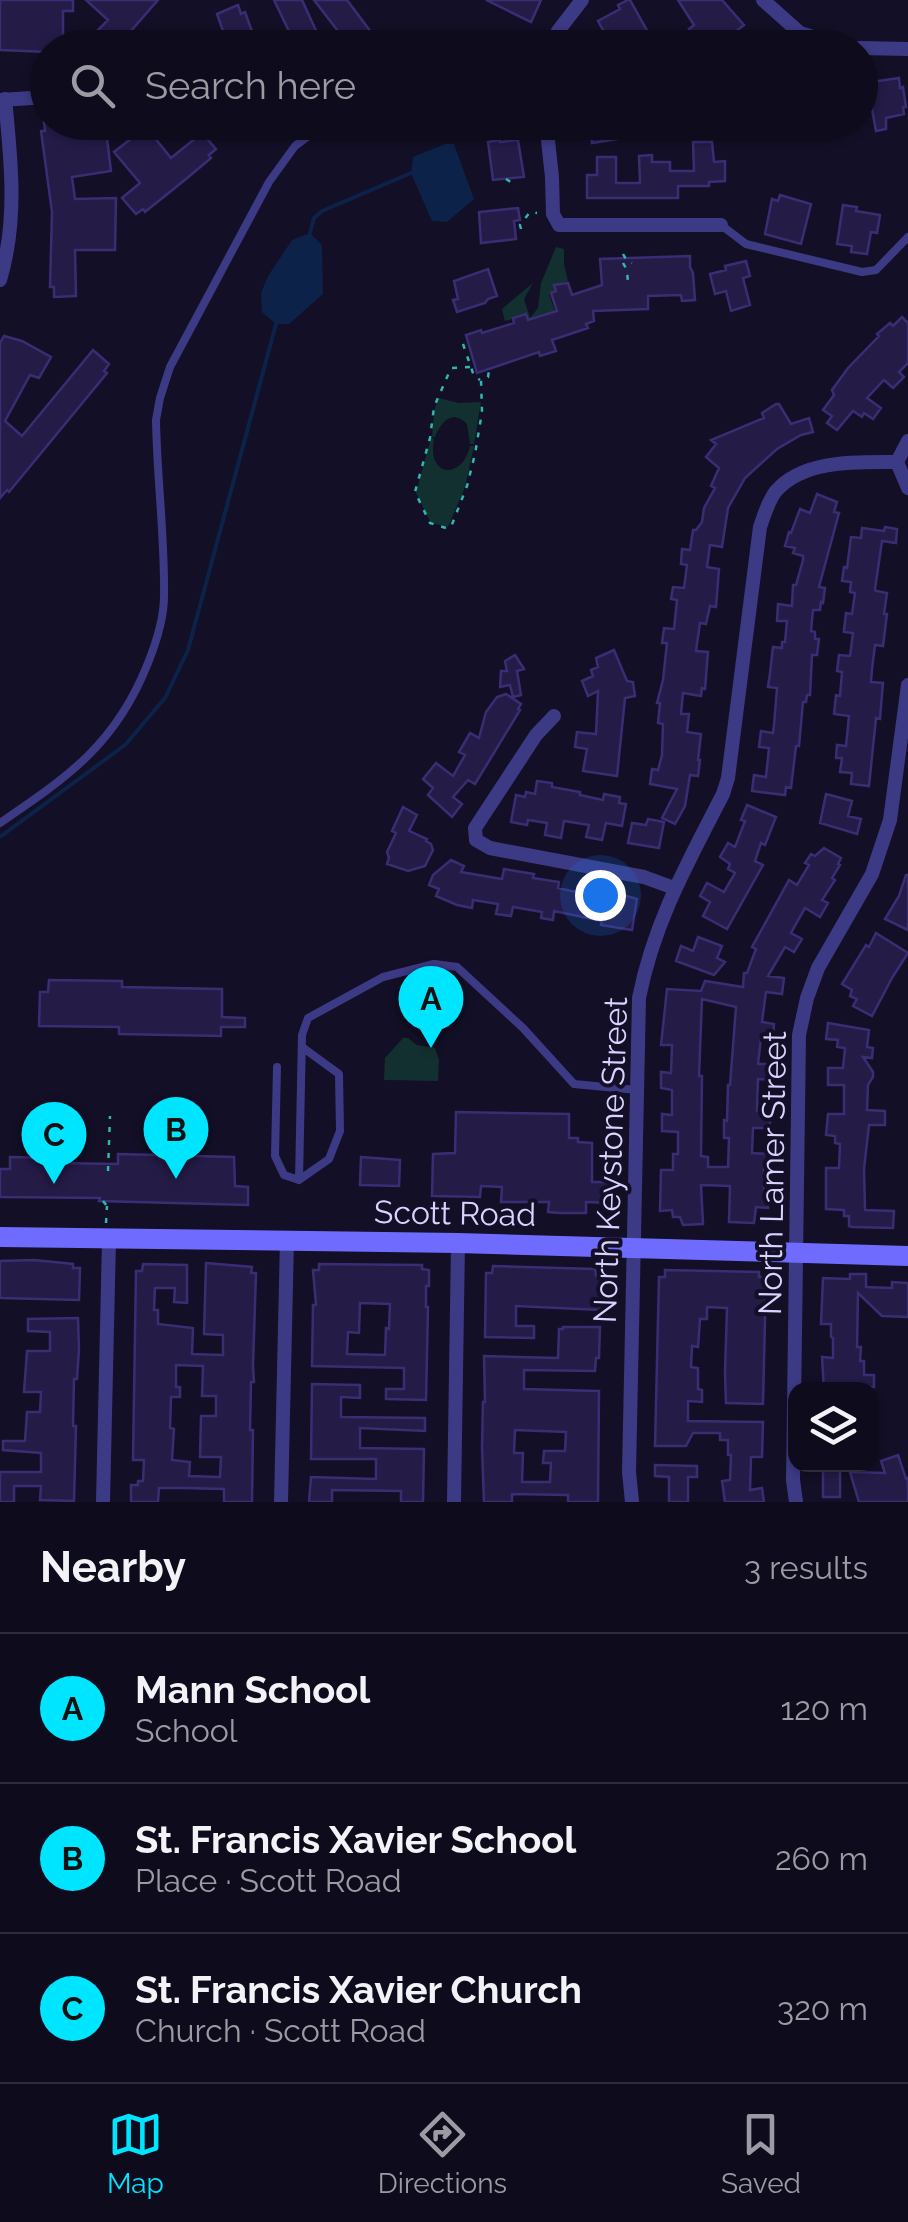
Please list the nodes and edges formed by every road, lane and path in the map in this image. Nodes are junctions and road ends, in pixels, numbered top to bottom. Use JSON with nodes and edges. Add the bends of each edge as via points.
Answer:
{"nodes":[{"id":1,"x":582,"y":0,"type":"edge"},
{"id":2,"x":763,"y":0,"type":"edge"},
{"id":3,"x":559,"y":30,"type":"edge"},
{"id":4,"x":797,"y":30,"type":"edge"},
{"id":5,"x":878,"y":48,"type":"edge"},
{"id":6,"x":908,"y":49,"type":"edge"},
{"id":7,"x":30,"y":98,"type":"edge"},
{"id":8,"x":3,"y":100,"type":"edge"},
{"id":9,"x":303,"y":140,"type":"edge"},
{"id":10,"x":548,"y":140,"type":"edge"},
{"id":11,"x":506,"y":179,"type":"dead end"},
{"id":12,"x":517,"y":186,"type":"dead end"},
{"id":13,"x":553,"y":209,"type":"junction"},
{"id":14,"x":721,"y":225,"type":"joint"},
{"id":15,"x":521,"y":229,"type":"dead end"},
{"id":16,"x":908,"y":237,"type":"edge"},
{"id":17,"x":623,"y":254,"type":"dead end"},
{"id":18,"x":623,"y":263,"type":"dead end"},
{"id":19,"x":632,"y":263,"type":"dead end"},
{"id":20,"x":0,"y":280,"type":"edge"},
{"id":21,"x":629,"y":281,"type":"dead end"},
{"id":22,"x":463,"y":344,"type":"dead end"},
{"id":23,"x":470,"y":367,"type":"junction"},
{"id":24,"x":489,"y":370,"type":"dead end"},
{"id":25,"x":481,"y":380,"type":"junction"},
{"id":26,"x":908,"y":441,"type":"edge"},
{"id":27,"x":897,"y":462,"type":"junction"},
{"id":28,"x":908,"y":488,"type":"edge"},
{"id":29,"x":908,"y":686,"type":"edge"},
{"id":30,"x":554,"y":716,"type":"dead end"},
{"id":31,"x":0,"y":823,"type":"edge"},
{"id":32,"x":674,"y":888,"type":"junction"},
{"id":33,"x":302,"y":1047,"type":"junction"},
{"id":34,"x":277,"y":1067,"type":"dead end"},
{"id":35,"x":638,"y":1090,"type":"junction"},
{"id":36,"x":110,"y":1116,"type":"dead end"},
{"id":37,"x":108,"y":1171,"type":"dead end"},
{"id":38,"x":299,"y":1180,"type":"junction"},
{"id":39,"x":103,"y":1202,"type":"dead end"},
{"id":40,"x":112,"y":1202,"type":"dead end"},
{"id":41,"x":107,"y":1206,"type":"junction"},
{"id":42,"x":108,"y":1232,"type":"junction"},
{"id":43,"x":0,"y":1237,"type":"edge"},
{"id":44,"x":287,"y":1240,"type":"junction"},
{"id":45,"x":458,"y":1243,"type":"junction"},
{"id":46,"x":634,"y":1248,"type":"junction"},
{"id":47,"x":796,"y":1251,"type":"junction"},
{"id":48,"x":908,"y":1256,"type":"edge"},
{"id":49,"x":103,"y":1502,"type":"edge"},
{"id":50,"x":281,"y":1502,"type":"edge"},
{"id":51,"x":454,"y":1502,"type":"edge"},
{"id":52,"x":632,"y":1502,"type":"edge"},
{"id":53,"x":796,"y":1502,"type":"edge"}],
"edges":[{"from":1,"to":3,"type":"street"},
{"from":2,"to":4,"type":"street"},
{"from":5,"to":6,"type":"street"},
{"from":7,"to":8,"type":"street"},
{"from":8,"to":20,"type":"street","via":[[13,194]]},
{"from":9,"to":31,"type":"lane","via":[[269,182],[170,367],[160,398],[164,601],[135,696],[71,773]]},
{"from":10,"to":13,"type":"street"},
{"from":11,"to":12,"type":"path"},
{"from":13,"to":14,"type":"street","via":[[564,226]]},
{"from":13,"to":15,"type":"path","via":[[530,212]]},
{"from":14,"to":16,"type":"lane","via":[[746,244],[862,272],[876,270]]},
{"from":17,"to":19,"type":"path"},
{"from":18,"to":21,"type":"path"},
{"from":22,"to":23,"type":"path"},
{"from":23,"to":25,"type":"path"},
{"from":23,"to":25,"type":"path","via":[[451,368],[434,407],[414,492],[430,524],[450,528],[467,486],[482,412]]},
{"from":24,"to":25,"type":"path"},
{"from":26,"to":27,"type":"street"},
{"from":27,"to":28,"type":"street"},
{"from":27,"to":32,"type":"street","name":"North Keystone Street","via":[[824,465],[776,491],[767,508],[728,778]]},
{"from":29,"to":47,"type":"street","name":"North Lamer Street","via":[[890,820],[872,874],[818,968],[799,1034]]},
{"from":30,"to":32,"type":"street","via":[[475,828],[476,840]]},
{"from":32,"to":35,"type":"street","name":"North Keystone Street","via":[[639,998]]},
{"from":33,"to":35,"type":"lane","via":[[308,1018],[383,977],[434,964],[458,967],[574,1084]]},
{"from":33,"to":38,"type":"lane"},
{"from":33,"to":38,"type":"lane","via":[[339,1074],[340,1131],[329,1159]]},
{"from":34,"to":38,"type":"lane","via":[[275,1156],[284,1176]]},
{"from":35,"to":46,"type":"street","name":"North Keystone Street"},
{"from":36,"to":37,"type":"path"},
{"from":39,"to":41,"type":"path"},
{"from":40,"to":41,"type":"path"},
{"from":41,"to":42,"type":"path"},
{"from":42,"to":43,"type":"street","name":"Scott Road"},
{"from":42,"to":44,"type":"street","name":"Scott Road"},
{"from":42,"to":49,"type":"street"},
{"from":44,"to":45,"type":"street","name":"Scott Road"},
{"from":44,"to":50,"type":"street"},
{"from":45,"to":46,"type":"street","name":"Scott Road"},
{"from":45,"to":51,"type":"street"},
{"from":46,"to":47,"type":"street","name":"Scott Road"},
{"from":46,"to":52,"type":"street","name":"North Keystone Street"},
{"from":47,"to":48,"type":"street","name":"Scott Road"},
{"from":47,"to":53,"type":"street","name":"North Lamer Street"}]}
